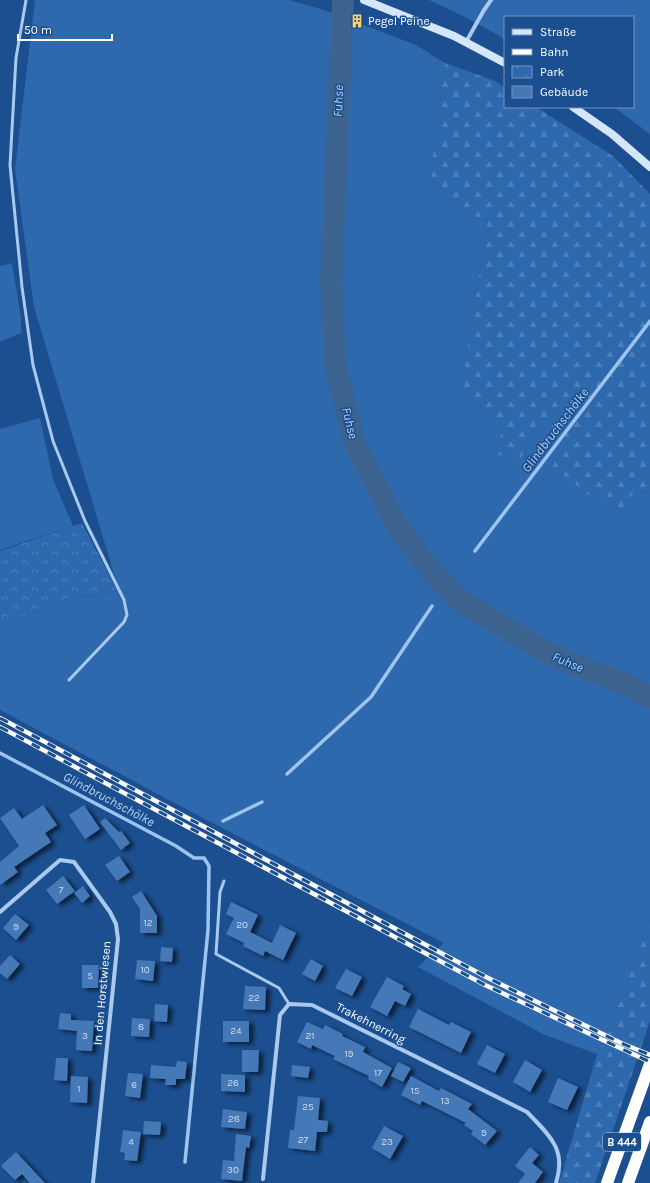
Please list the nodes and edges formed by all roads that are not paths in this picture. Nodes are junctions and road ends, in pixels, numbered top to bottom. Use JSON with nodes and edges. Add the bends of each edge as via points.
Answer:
{"nodes":[{"id":1,"x":26,"y":0,"type":"edge"},
{"id":2,"x":364,"y":0,"type":"edge"},
{"id":3,"x":491,"y":0,"type":"edge"},
{"id":4,"x":466,"y":42,"type":"junction"},
{"id":5,"x":504,"y":62,"type":"edge"},
{"id":6,"x":574,"y":108,"type":"edge"},
{"id":7,"x":650,"y":167,"type":"edge"},
{"id":8,"x":69,"y":680,"type":"dead end"},
{"id":9,"x":224,"y":881,"type":"dead end"},
{"id":10,"x":0,"y":912,"type":"edge"},
{"id":11,"x":289,"y":1004,"type":"junction"},
{"id":12,"x":650,"y":1064,"type":"edge"},
{"id":13,"x":650,"y":1122,"type":"edge"},
{"id":14,"x":263,"y":1179,"type":"dead end"},
{"id":15,"x":93,"y":1183,"type":"edge"},
{"id":16,"x":556,"y":1183,"type":"edge"},
{"id":17,"x":607,"y":1183,"type":"edge"},
{"id":18,"x":628,"y":1183,"type":"edge"}],
"edges":[{"from":1,"to":8,"type":"lane","via":[[16,58],[10,165],[22,287],[33,365],[53,441],[85,521],[124,600],[127,615],[124,622]]},
{"from":2,"to":4,"type":"main road"},
{"from":3,"to":4,"type":"street"},
{"from":4,"to":5,"type":"main road"},
{"from":6,"to":7,"type":"main road","via":[[612,134]]},
{"from":9,"to":11,"type":"lane","via":[[220,892],[216,954],[279,988]]},
{"from":10,"to":15,"type":"street","name":"In den Horstwiesen","via":[[60,860],[74,862],[116,924],[118,939]]},
{"from":11,"to":14,"type":"street","via":[[280,1015]]},
{"from":11,"to":16,"type":"street","name":"Trakehnerring","via":[[312,1005],[527,1112],[548,1133],[558,1150],[560,1171]]},
{"from":12,"to":17,"type":"highway","number":"B 444"},
{"from":13,"to":18,"type":"highway","number":"B 444"}]}
